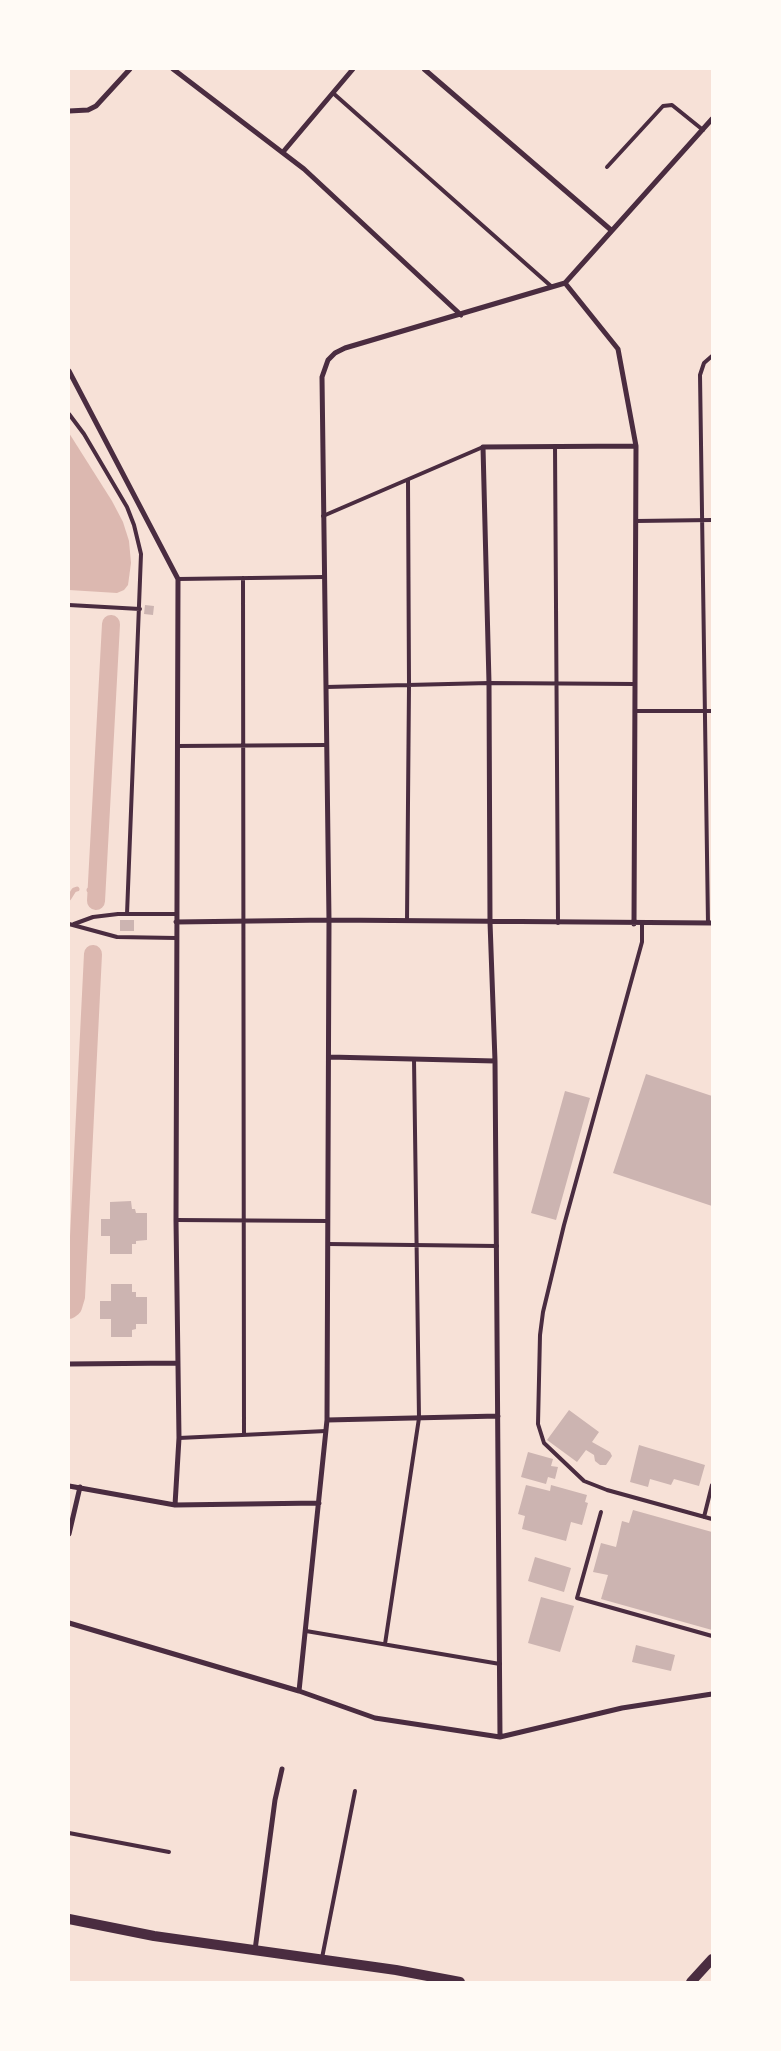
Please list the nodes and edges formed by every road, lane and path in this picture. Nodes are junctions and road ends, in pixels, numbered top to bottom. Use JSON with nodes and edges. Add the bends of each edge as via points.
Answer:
{"nodes":[{"id":1,"x":130,"y":69,"type":"edge"},
{"id":2,"x":173,"y":69,"type":"edge"},
{"id":3,"x":353,"y":69,"type":"edge"},
{"id":4,"x":424,"y":69,"type":"edge"},
{"id":5,"x":333,"y":92,"type":"junction"},
{"id":6,"x":69,"y":111,"type":"edge"},
{"id":7,"x":712,"y":119,"type":"edge"},
{"id":8,"x":703,"y":130,"type":"junction"},
{"id":9,"x":282,"y":152,"type":"junction"},
{"id":10,"x":607,"y":167,"type":"dead end"},
{"id":11,"x":612,"y":230,"type":"junction"},
{"id":12,"x":565,"y":283,"type":"junction"},
{"id":13,"x":552,"y":287,"type":"junction"},
{"id":14,"x":461,"y":315,"type":"junction"},
{"id":15,"x":712,"y":356,"type":"edge"},
{"id":16,"x":69,"y":371,"type":"edge"},
{"id":17,"x":69,"y":414,"type":"edge"},
{"id":18,"x":555,"y":446,"type":"junction"},
{"id":19,"x":636,"y":446,"type":"junction"},
{"id":20,"x":484,"y":447,"type":"junction"},
{"id":21,"x":408,"y":480,"type":"junction"},
{"id":22,"x":323,"y":516,"type":"junction"},
{"id":23,"x":712,"y":520,"type":"edge"},
{"id":24,"x":702,"y":521,"type":"junction"},
{"id":25,"x":636,"y":522,"type":"junction"},
{"id":26,"x":324,"y":577,"type":"junction"},
{"id":27,"x":243,"y":578,"type":"junction"},
{"id":28,"x":178,"y":579,"type":"junction"},
{"id":29,"x":69,"y":605,"type":"edge"},
{"id":30,"x":140,"y":609,"type":"junction"},
{"id":31,"x":489,"y":683,"type":"junction"},
{"id":32,"x":558,"y":684,"type":"junction"},
{"id":33,"x":635,"y":684,"type":"junction"},
{"id":34,"x":409,"y":685,"type":"junction"},
{"id":35,"x":326,"y":687,"type":"junction"},
{"id":36,"x":635,"y":711,"type":"junction"},
{"id":37,"x":705,"y":711,"type":"junction"},
{"id":38,"x":712,"y":711,"type":"edge"},
{"id":39,"x":326,"y":745,"type":"junction"},
{"id":40,"x":177,"y":746,"type":"junction"},
{"id":41,"x":243,"y":746,"type":"junction"},
{"id":42,"x":127,"y":914,"type":"junction"},
{"id":43,"x":176,"y":914,"type":"junction"},
{"id":44,"x":329,"y":920,"type":"junction"},
{"id":45,"x":243,"y":921,"type":"junction"},
{"id":46,"x":408,"y":921,"type":"junction"},
{"id":47,"x":176,"y":922,"type":"junction"},
{"id":48,"x":490,"y":922,"type":"junction"},
{"id":49,"x":558,"y":923,"type":"junction"},
{"id":50,"x":710,"y":923,"type":"edge"},
{"id":51,"x":69,"y":924,"type":"edge"},
{"id":52,"x":74,"y":924,"type":"junction"},
{"id":53,"x":634,"y":924,"type":"junction"},
{"id":54,"x":642,"y":924,"type":"junction"},
{"id":55,"x":176,"y":938,"type":"junction"},
{"id":56,"x":328,"y":1057,"type":"junction"},
{"id":57,"x":414,"y":1059,"type":"junction"},
{"id":58,"x":496,"y":1062,"type":"junction"},
{"id":59,"x":176,"y":1220,"type":"junction"},
{"id":60,"x":244,"y":1221,"type":"junction"},
{"id":61,"x":328,"y":1221,"type":"junction"},
{"id":62,"x":328,"y":1244,"type":"junction"},
{"id":63,"x":417,"y":1245,"type":"junction"},
{"id":64,"x":497,"y":1246,"type":"junction"},
{"id":65,"x":178,"y":1363,"type":"junction"},
{"id":66,"x":69,"y":1364,"type":"edge"},
{"id":67,"x":498,"y":1416,"type":"junction"},
{"id":68,"x":419,"y":1418,"type":"junction"},
{"id":69,"x":327,"y":1420,"type":"junction"},
{"id":70,"x":326,"y":1432,"type":"junction"},
{"id":71,"x":244,"y":1435,"type":"junction"},
{"id":72,"x":179,"y":1438,"type":"junction"},
{"id":73,"x":712,"y":1485,"type":"edge"},
{"id":74,"x":69,"y":1486,"type":"edge"},
{"id":75,"x":80,"y":1487,"type":"junction"},
{"id":76,"x":319,"y":1503,"type":"junction"},
{"id":77,"x":175,"y":1505,"type":"junction"},
{"id":78,"x":601,"y":1512,"type":"dead end"},
{"id":79,"x":704,"y":1517,"type":"junction"},
{"id":80,"x":712,"y":1519,"type":"edge"},
{"id":81,"x":69,"y":1534,"type":"edge"},
{"id":82,"x":69,"y":1623,"type":"edge"},
{"id":83,"x":306,"y":1631,"type":"junction"},
{"id":84,"x":712,"y":1636,"type":"edge"},
{"id":85,"x":384,"y":1644,"type":"junction"},
{"id":86,"x":500,"y":1664,"type":"junction"},
{"id":87,"x":299,"y":1691,"type":"junction"},
{"id":88,"x":712,"y":1694,"type":"edge"},
{"id":89,"x":500,"y":1737,"type":"junction"},
{"id":90,"x":282,"y":1769,"type":"dead end"},
{"id":91,"x":355,"y":1791,"type":"dead end"},
{"id":92,"x":69,"y":1833,"type":"edge"},
{"id":93,"x":169,"y":1852,"type":"dead end"},
{"id":94,"x":69,"y":1921,"type":"edge"},
{"id":95,"x":255,"y":1951,"type":"junction"},
{"id":96,"x":712,"y":1959,"type":"edge"},
{"id":97,"x":321,"y":1960,"type":"junction"},
{"id":98,"x":460,"y":1982,"type":"edge"},
{"id":99,"x":691,"y":1982,"type":"edge"}],
"edges":[{"from":1,"to":6,"type":"street","via":[[96,106]]},
{"from":2,"to":9,"type":"street"},
{"from":3,"to":5,"type":"street"},
{"from":4,"to":11,"type":"street"},
{"from":5,"to":9,"type":"street"},
{"from":5,"to":13,"type":"lane"},
{"from":7,"to":8,"type":"street"},
{"from":8,"to":10,"type":"lane","via":[[672,105],[663,106]]},
{"from":8,"to":11,"type":"street"},
{"from":9,"to":14,"type":"street"},
{"from":11,"to":12,"type":"street"},
{"from":12,"to":13,"type":"street"},
{"from":12,"to":19,"type":"street","via":[[618,349]]},
{"from":13,"to":14,"type":"street"},
{"from":14,"to":22,"type":"street","via":[[345,348],[328,360],[322,376]]},
{"from":15,"to":24,"type":"lane","via":[[704,363],[700,375]]},
{"from":16,"to":28,"type":"street"},
{"from":17,"to":30,"type":"lane","via":[[127,506],[134,525],[141,554]]},
{"from":18,"to":19,"type":"street"},
{"from":18,"to":20,"type":"street"},
{"from":18,"to":32,"type":"lane"},
{"from":19,"to":25,"type":"street"},
{"from":20,"to":21,"type":"lane"},
{"from":20,"to":31,"type":"street"},
{"from":21,"to":22,"type":"lane"},
{"from":21,"to":34,"type":"lane"},
{"from":22,"to":26,"type":"street"},
{"from":23,"to":24,"type":"lane"},
{"from":24,"to":25,"type":"lane"},
{"from":24,"to":37,"type":"lane"},
{"from":25,"to":33,"type":"street"},
{"from":26,"to":27,"type":"lane"},
{"from":26,"to":35,"type":"street"},
{"from":27,"to":28,"type":"lane"},
{"from":27,"to":41,"type":"lane"},
{"from":28,"to":40,"type":"street"},
{"from":29,"to":30,"type":"lane"},
{"from":30,"to":42,"type":"lane"},
{"from":31,"to":32,"type":"lane"},
{"from":31,"to":34,"type":"lane"},
{"from":31,"to":48,"type":"street"},
{"from":32,"to":33,"type":"lane"},
{"from":32,"to":49,"type":"lane"},
{"from":33,"to":36,"type":"street"},
{"from":34,"to":35,"type":"lane"},
{"from":34,"to":46,"type":"lane"},
{"from":35,"to":39,"type":"street"},
{"from":36,"to":37,"type":"lane"},
{"from":36,"to":53,"type":"street"},
{"from":37,"to":38,"type":"lane"},
{"from":37,"to":50,"type":"lane"},
{"from":39,"to":41,"type":"lane"},
{"from":39,"to":44,"type":"street"},
{"from":40,"to":41,"type":"lane"},
{"from":40,"to":43,"type":"street"},
{"from":41,"to":45,"type":"lane"},
{"from":42,"to":43,"type":"lane"},
{"from":42,"to":52,"type":"lane","via":[[93,917]]},
{"from":43,"to":47,"type":"street"},
{"from":44,"to":45,"type":"street"},
{"from":44,"to":46,"type":"street"},
{"from":44,"to":56,"type":"street"},
{"from":45,"to":47,"type":"street"},
{"from":45,"to":60,"type":"lane"},
{"from":46,"to":48,"type":"street"},
{"from":47,"to":55,"type":"street"},
{"from":48,"to":49,"type":"street"},
{"from":48,"to":58,"type":"street"},
{"from":49,"to":53,"type":"street"},
{"from":50,"to":54,"type":"street"},
{"from":51,"to":52,"type":"lane"},
{"from":52,"to":55,"type":"lane","via":[[117,937]]},
{"from":53,"to":54,"type":"street"},
{"from":54,"to":79,"type":"lane","via":[[642,942],[543,1312],[538,1424],[544,1444],[584,1481]]},
{"from":55,"to":59,"type":"street"},
{"from":56,"to":57,"type":"street"},
{"from":56,"to":61,"type":"street"},
{"from":57,"to":58,"type":"street"},
{"from":57,"to":63,"type":"lane"},
{"from":58,"to":64,"type":"street"},
{"from":59,"to":60,"type":"lane"},
{"from":59,"to":65,"type":"street"},
{"from":60,"to":61,"type":"lane"},
{"from":60,"to":71,"type":"lane"},
{"from":61,"to":62,"type":"street"},
{"from":62,"to":63,"type":"lane"},
{"from":62,"to":69,"type":"street"},
{"from":63,"to":64,"type":"lane"},
{"from":63,"to":68,"type":"lane"},
{"from":64,"to":67,"type":"street"},
{"from":65,"to":66,"type":"street"},
{"from":65,"to":72,"type":"street"},
{"from":67,"to":68,"type":"street"},
{"from":67,"to":86,"type":"street"},
{"from":68,"to":69,"type":"street"},
{"from":68,"to":85,"type":"lane"},
{"from":69,"to":70,"type":"street"},
{"from":70,"to":71,"type":"lane"},
{"from":70,"to":76,"type":"street"},
{"from":71,"to":72,"type":"lane"},
{"from":72,"to":77,"type":"street"},
{"from":73,"to":79,"type":"lane"},
{"from":74,"to":75,"type":"street"},
{"from":75,"to":77,"type":"street"},
{"from":75,"to":81,"type":"street"},
{"from":76,"to":77,"type":"street"},
{"from":76,"to":83,"type":"street"},
{"from":78,"to":84,"type":"lane","via":[[577,1598]]},
{"from":79,"to":80,"type":"lane"},
{"from":82,"to":87,"type":"street"},
{"from":83,"to":85,"type":"lane"},
{"from":83,"to":87,"type":"street"},
{"from":85,"to":86,"type":"lane"},
{"from":86,"to":89,"type":"street"},
{"from":87,"to":89,"type":"street","via":[[375,1718]]},
{"from":88,"to":89,"type":"street","via":[[622,1708]]},
{"from":90,"to":95,"type":"street"},
{"from":91,"to":97,"type":"lane"},
{"from":92,"to":93,"type":"lane"},
{"from":94,"to":95,"type":"main road"},
{"from":95,"to":97,"type":"main road"},
{"from":96,"to":99,"type":"main road"},
{"from":97,"to":98,"type":"main road"}]}
